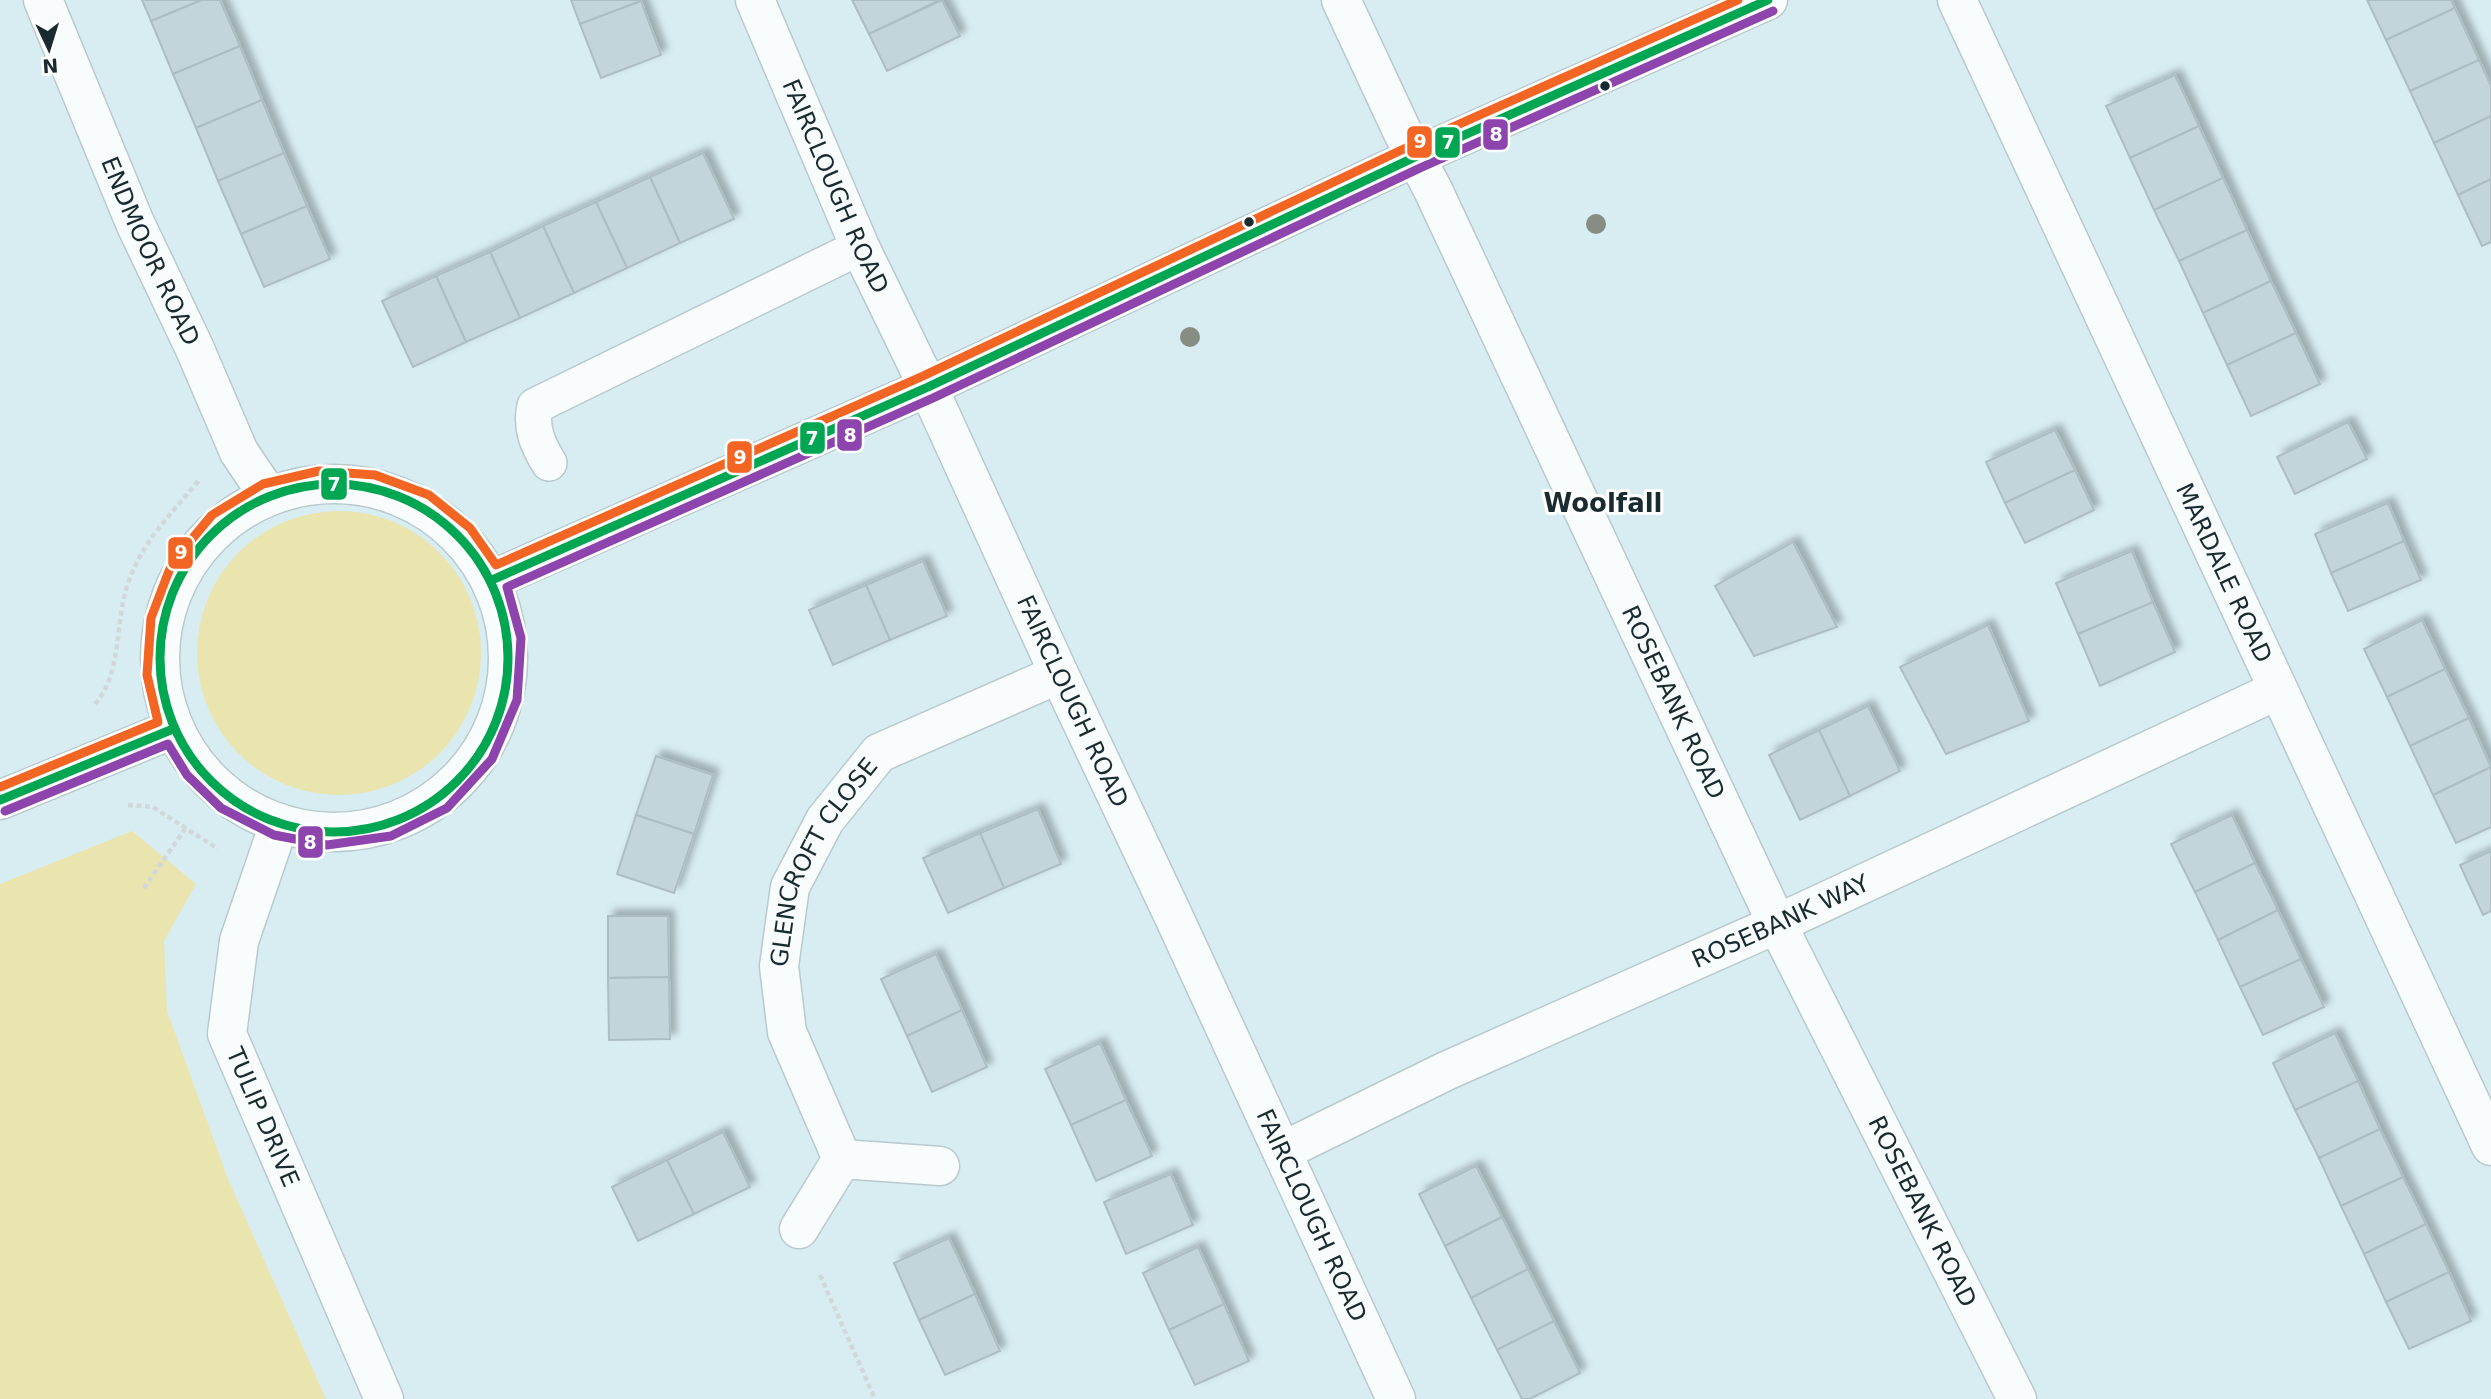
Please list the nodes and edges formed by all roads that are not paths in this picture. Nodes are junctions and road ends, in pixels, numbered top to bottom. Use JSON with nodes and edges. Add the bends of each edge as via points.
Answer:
{"nodes":[{"id":1,"x":43,"y":0,"type":"edge"},
{"id":2,"x":755,"y":0,"type":"edge"},
{"id":3,"x":1340,"y":0,"type":"edge"},
{"id":4,"x":1768,"y":0,"type":"edge"},
{"id":5,"x":1957,"y":0,"type":"edge"},
{"id":6,"x":1415,"y":156,"type":"junction"},
{"id":7,"x":860,"y":247,"type":"junction"},
{"id":8,"x":928,"y":387,"type":"junction"},
{"id":9,"x":549,"y":463,"type":"dead end"},
{"id":10,"x":268,"y":495,"type":"junction"},
{"id":11,"x":492,"y":580,"type":"junction"},
{"id":12,"x":1059,"y":674,"type":"junction"},
{"id":13,"x":2278,"y":690,"type":"junction"},
{"id":14,"x":173,"y":729,"type":"junction"},
{"id":15,"x":0,"y":800,"type":"edge"},
{"id":16,"x":279,"y":824,"type":"junction"},
{"id":17,"x":1777,"y":924,"type":"junction"},
{"id":18,"x":2491,"y":1146,"type":"edge"},
{"id":19,"x":1283,"y":1151,"type":"junction"},
{"id":20,"x":842,"y":1159,"type":"junction"},
{"id":21,"x":940,"y":1166,"type":"dead end"},
{"id":22,"x":799,"y":1230,"type":"road end"},
{"id":23,"x":384,"y":1399,"type":"edge"},
{"id":24,"x":1396,"y":1399,"type":"edge"},
{"id":25,"x":2017,"y":1399,"type":"edge"}],
"edges":[{"from":1,"to":10,"type":"street","name":"ENDMOOR ROAD","via":[[135,223],[240,452]]},
{"from":2,"to":7,"type":"street","name":"FAIRCLOUGH ROAD"},
{"from":3,"to":6,"type":"street","name":"ROSEBANK ROAD"},
{"from":4,"to":6,"type":"street"},
{"from":5,"to":13,"type":"street","name":"MARDALE ROAD"},
{"from":6,"to":8,"type":"street"},
{"from":6,"to":17,"type":"street","name":"ROSEBANK ROAD"},
{"from":7,"to":8,"type":"street","name":"FAIRCLOUGH ROAD"},
{"from":7,"to":9,"type":"lane","via":[[536,407],[534,431]]},
{"from":8,"to":11,"type":"street"},
{"from":8,"to":12,"type":"street","name":"FAIRCLOUGH ROAD"},
{"from":10,"to":11,"type":"street","via":[[319,483],[371,486],[421,505],[452,529]]},
{"from":10,"to":14,"type":"street","via":[[219,524],[183,567],[163,619],[159,675]]},
{"from":11,"to":16,"type":"street","via":[[509,639],[505,698],[481,754],[440,798],[386,825],[327,833]]},
{"from":12,"to":19,"type":"street","name":"FAIRCLOUGH ROAD"},
{"from":12,"to":20,"type":"street","name":"GLENCROFT CLOSE","via":[[879,753],[825,820],[790,887],[779,966],[787,1032]]},
{"from":13,"to":17,"type":"street","name":"ROSEBANK WAY"},
{"from":13,"to":18,"type":"street","name":"MARDALE ROAD"},
{"from":14,"to":15,"type":"street"},
{"from":14,"to":16,"type":"street","via":[[197,767],[229,798]]},
{"from":16,"to":23,"type":"street","name":"TULIP DRIVE","via":[[239,941],[227,1034]]},
{"from":17,"to":19,"type":"street","name":"ROSEBANK WAY","via":[[1446,1071]]},
{"from":17,"to":25,"type":"street","name":"ROSEBANK ROAD"},
{"from":19,"to":24,"type":"street","name":"FAIRCLOUGH ROAD"},
{"from":20,"to":21,"type":"street"},
{"from":20,"to":22,"type":"street"}]}
